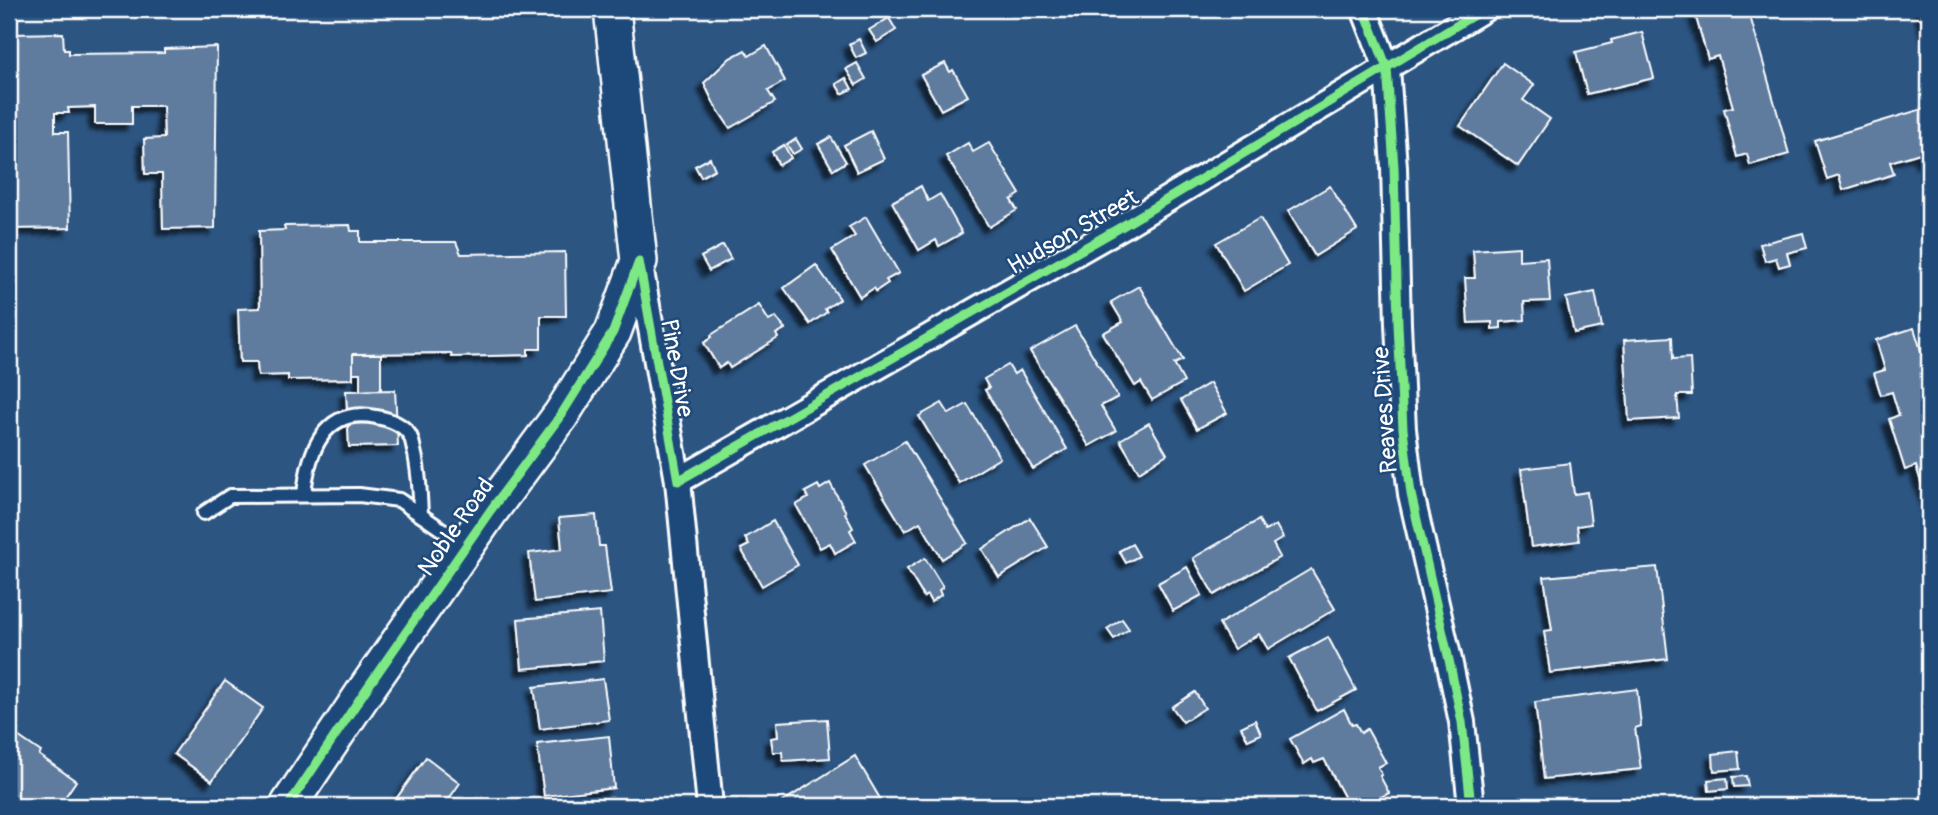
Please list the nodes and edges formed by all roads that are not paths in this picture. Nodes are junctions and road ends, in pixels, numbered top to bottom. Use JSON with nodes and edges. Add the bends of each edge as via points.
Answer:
{"nodes":[{"id":1,"x":612,"y":9,"type":"edge"},
{"id":2,"x":1364,"y":9,"type":"edge"},
{"id":3,"x":1484,"y":9,"type":"edge"},
{"id":4,"x":1387,"y":68,"type":"junction"},
{"id":5,"x":639,"y":261,"type":"junction"},
{"id":6,"x":678,"y":481,"type":"junction"},
{"id":7,"x":304,"y":495,"type":"junction"},
{"id":8,"x":204,"y":513,"type":"dead end"},
{"id":9,"x":421,"y":515,"type":"junction"},
{"id":10,"x":467,"y":546,"type":"junction"},
{"id":11,"x":288,"y":806,"type":"edge"},
{"id":12,"x":710,"y":806,"type":"edge"},
{"id":13,"x":1471,"y":806,"type":"edge"}],
"edges":[{"from":1,"to":5,"type":"street","name":"Pine Drive"},
{"from":2,"to":4,"type":"street","name":"Reaves Drive"},
{"from":3,"to":4,"type":"street","name":"Hudson Street"},
{"from":4,"to":6,"type":"street","name":"Hudson Street","via":[[1121,227]]},
{"from":4,"to":13,"type":"street","name":"Reaves Drive","via":[[1410,494],[1462,722]]},
{"from":5,"to":6,"type":"street","name":"Pine Drive"},
{"from":5,"to":10,"type":"street","name":"Noble Road","via":[[613,332],[561,415]]},
{"from":6,"to":12,"type":"street","name":"Pine Drive"},
{"from":7,"to":8,"type":"lane","via":[[230,496]]},
{"from":7,"to":9,"type":"lane","via":[[399,500]]},
{"from":7,"to":9,"type":"lane","via":[[316,442],[337,420],[362,414],[390,419],[410,435],[419,470]]},
{"from":9,"to":10,"type":"lane"},
{"from":10,"to":11,"type":"street","name":"Noble Road"}]}
